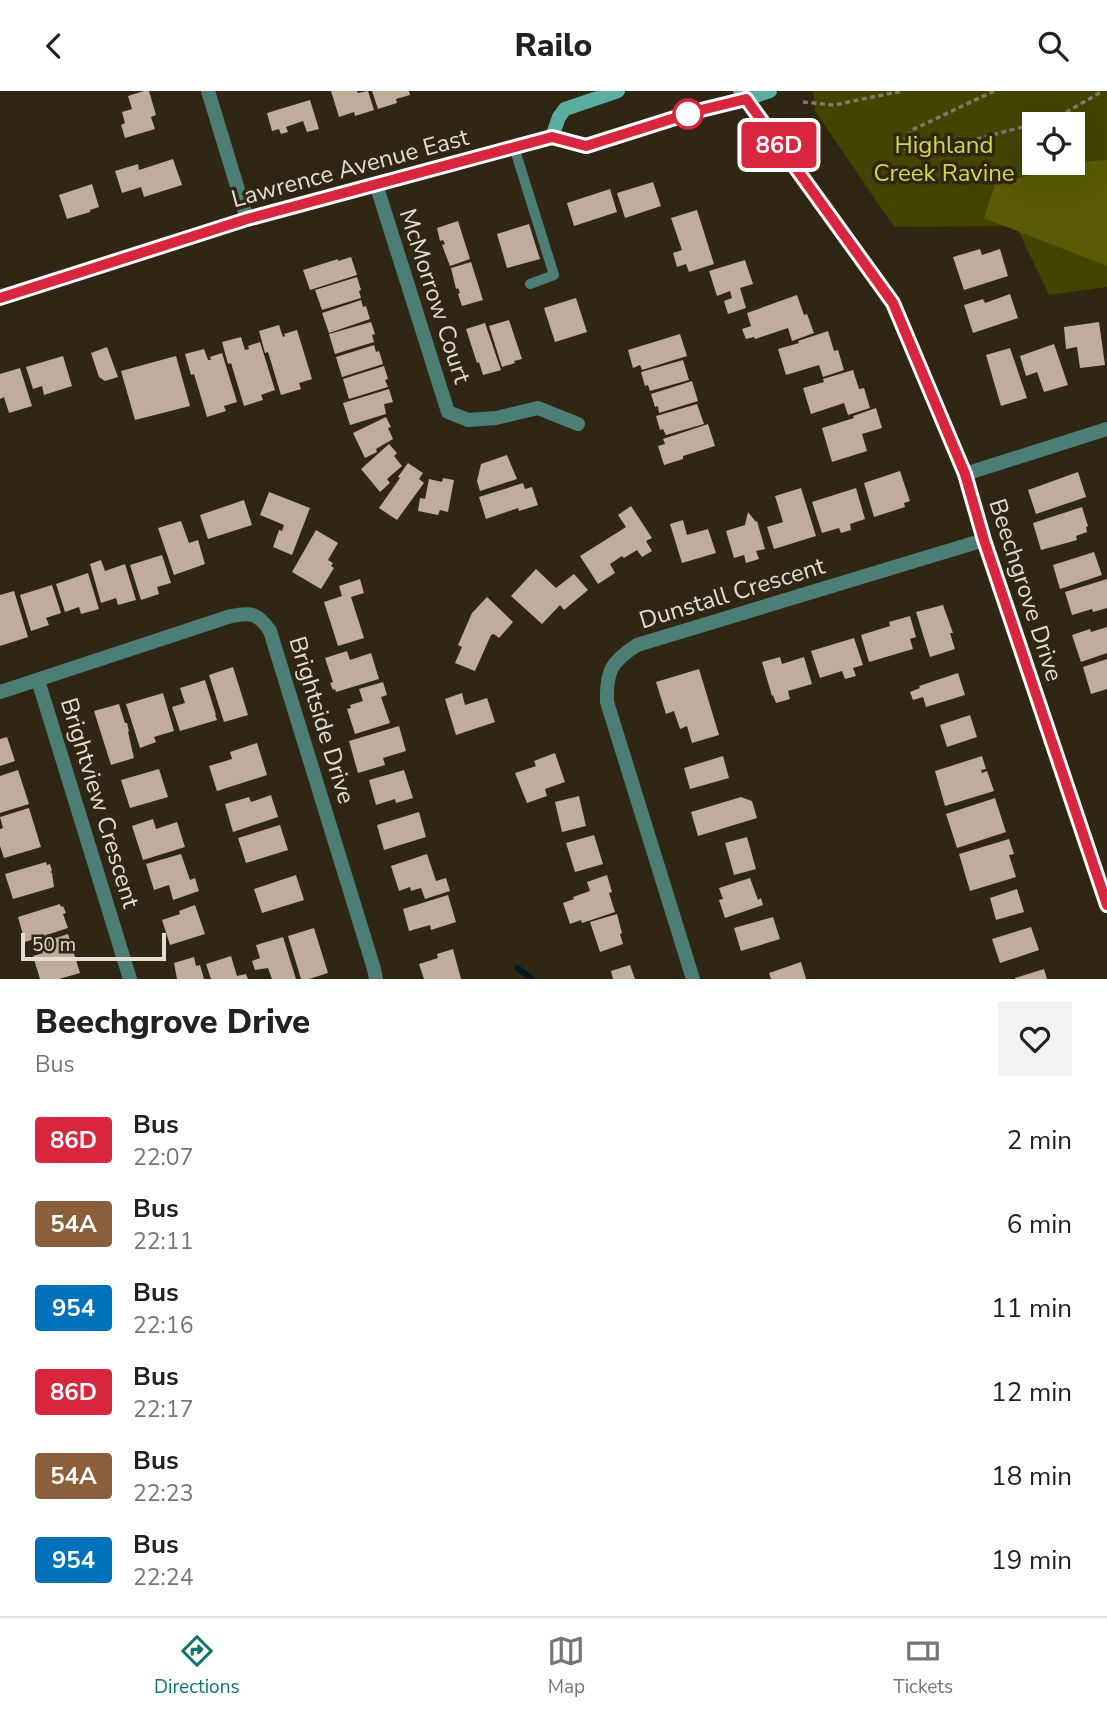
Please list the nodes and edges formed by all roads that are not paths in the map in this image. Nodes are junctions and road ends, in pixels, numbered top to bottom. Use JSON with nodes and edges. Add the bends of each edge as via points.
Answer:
{"nodes":[{"id":1,"x":208,"y":91,"type":"edge"},
{"id":2,"x":618,"y":91,"type":"edge"},
{"id":3,"x":770,"y":91,"type":"edge"},
{"id":4,"x":743,"y":95,"type":"edge"},
{"id":5,"x":552,"y":137,"type":"junction"},
{"id":6,"x":514,"y":147,"type":"junction"},
{"id":7,"x":376,"y":184,"type":"junction"},
{"id":8,"x":247,"y":219,"type":"junction"},
{"id":9,"x":530,"y":284,"type":"dead end"},
{"id":10,"x":0,"y":298,"type":"edge"},
{"id":11,"x":578,"y":424,"type":"dead end"},
{"id":12,"x":1107,"y":429,"type":"edge"},
{"id":13,"x":965,"y":474,"type":"junction"},
{"id":14,"x":984,"y":540,"type":"junction"},
{"id":15,"x":38,"y":680,"type":"junction"},
{"id":16,"x":0,"y":692,"type":"edge"},
{"id":17,"x":1107,"y":905,"type":"edge"},
{"id":18,"x":130,"y":979,"type":"edge"},
{"id":19,"x":376,"y":979,"type":"edge"},
{"id":20,"x":693,"y":979,"type":"edge"}],
"edges":[{"from":1,"to":8,"type":"street"},
{"from":2,"to":5,"type":"main road","via":[[565,109]]},
{"from":3,"to":4,"type":"main road","name":"Lawrence Avenue East"},
{"from":4,"to":5,"type":"main road","name":"Lawrence Avenue East","via":[[586,146]]},
{"from":4,"to":13,"type":"main road","name":"Beechgrove Drive","via":[[893,303]]},
{"from":5,"to":6,"type":"main road","name":"Lawrence Avenue East"},
{"from":6,"to":7,"type":"main road","name":"Lawrence Avenue East"},
{"from":6,"to":9,"type":"lane","via":[[554,275]]},
{"from":7,"to":8,"type":"main road","name":"Lawrence Avenue East"},
{"from":7,"to":11,"type":"street","name":"McMorrow Court","via":[[448,412],[468,420],[538,408]]},
{"from":8,"to":10,"type":"main road","name":"Lawrence Avenue East"},
{"from":12,"to":13,"type":"street"},
{"from":13,"to":14,"type":"main road","name":"Beechgrove Drive"},
{"from":14,"to":17,"type":"main road","name":"Beechgrove Drive"},
{"from":14,"to":20,"type":"street","name":"Dunstall Crescent","via":[[637,645],[610,670],[607,702]]},
{"from":15,"to":16,"type":"street","name":"Brightside Drive"},
{"from":15,"to":18,"type":"street","name":"Brightview Crescent"},
{"from":15,"to":19,"type":"street","name":"Brightside Drive","via":[[231,616],[246,613],[262,619],[270,631]]}]}
